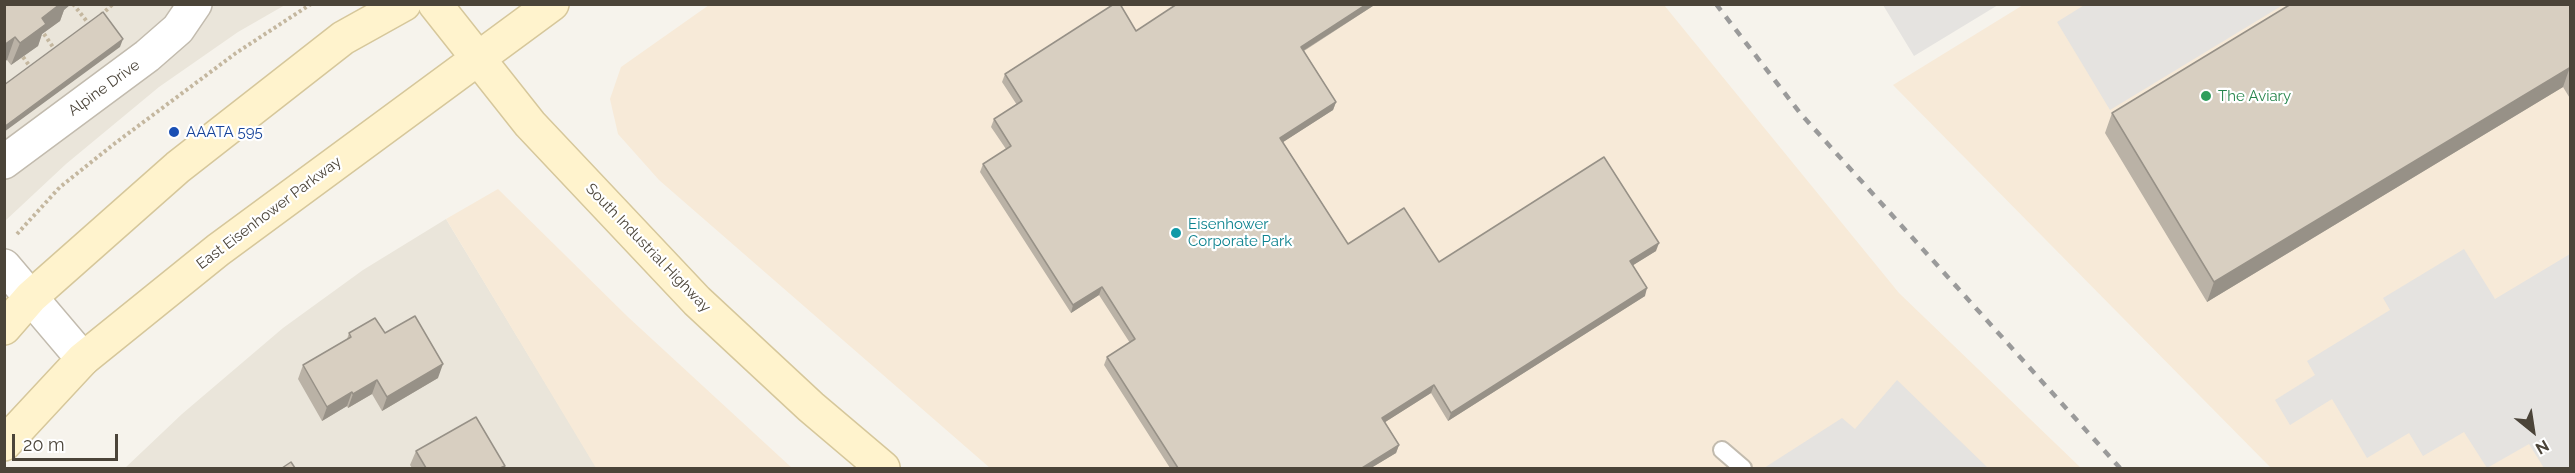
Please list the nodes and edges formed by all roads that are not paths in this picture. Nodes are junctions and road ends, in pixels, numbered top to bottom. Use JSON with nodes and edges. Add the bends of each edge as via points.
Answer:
{"nodes":[{"id":1,"x":195,"y":4,"type":"edge"},
{"id":2,"x":404,"y":4,"type":"edge"},
{"id":3,"x":435,"y":4,"type":"edge"},
{"id":4,"x":552,"y":4,"type":"edge"},
{"id":5,"x":477,"y":59,"type":"junction"},
{"id":6,"x":4,"y":162,"type":"edge"},
{"id":7,"x":8,"y":253,"type":"edge"},
{"id":8,"x":31,"y":297,"type":"junction"},
{"id":9,"x":4,"y":328,"type":"edge"},
{"id":10,"x":83,"y":359,"type":"junction"},
{"id":11,"x":4,"y":444,"type":"edge"},
{"id":12,"x":1722,"y":450,"type":"dead end"},
{"id":13,"x":883,"y":468,"type":"edge"},
{"id":14,"x":1743,"y":468,"type":"edge"}],
"edges":[{"from":1,"to":6,"type":"street","name":"Alpine Drive","via":[[178,29],[147,56]]},
{"from":2,"to":8,"type":"main road","via":[[343,38],[178,167]]},
{"from":3,"to":5,"type":"main road","name":"South Industrial Highway"},
{"from":4,"to":5,"type":"main road","name":"East Eisenhower Parkway"},
{"from":5,"to":10,"type":"main road","name":"East Eisenhower Parkway","via":[[257,219]]},
{"from":5,"to":13,"type":"main road","name":"South Industrial Highway","via":[[530,124],[698,301]]},
{"from":7,"to":8,"type":"street"},
{"from":8,"to":9,"type":"main road"},
{"from":8,"to":10,"type":"street"},
{"from":10,"to":11,"type":"main road","name":"East Eisenhower Parkway"},
{"from":12,"to":14,"type":"lane"}]}
